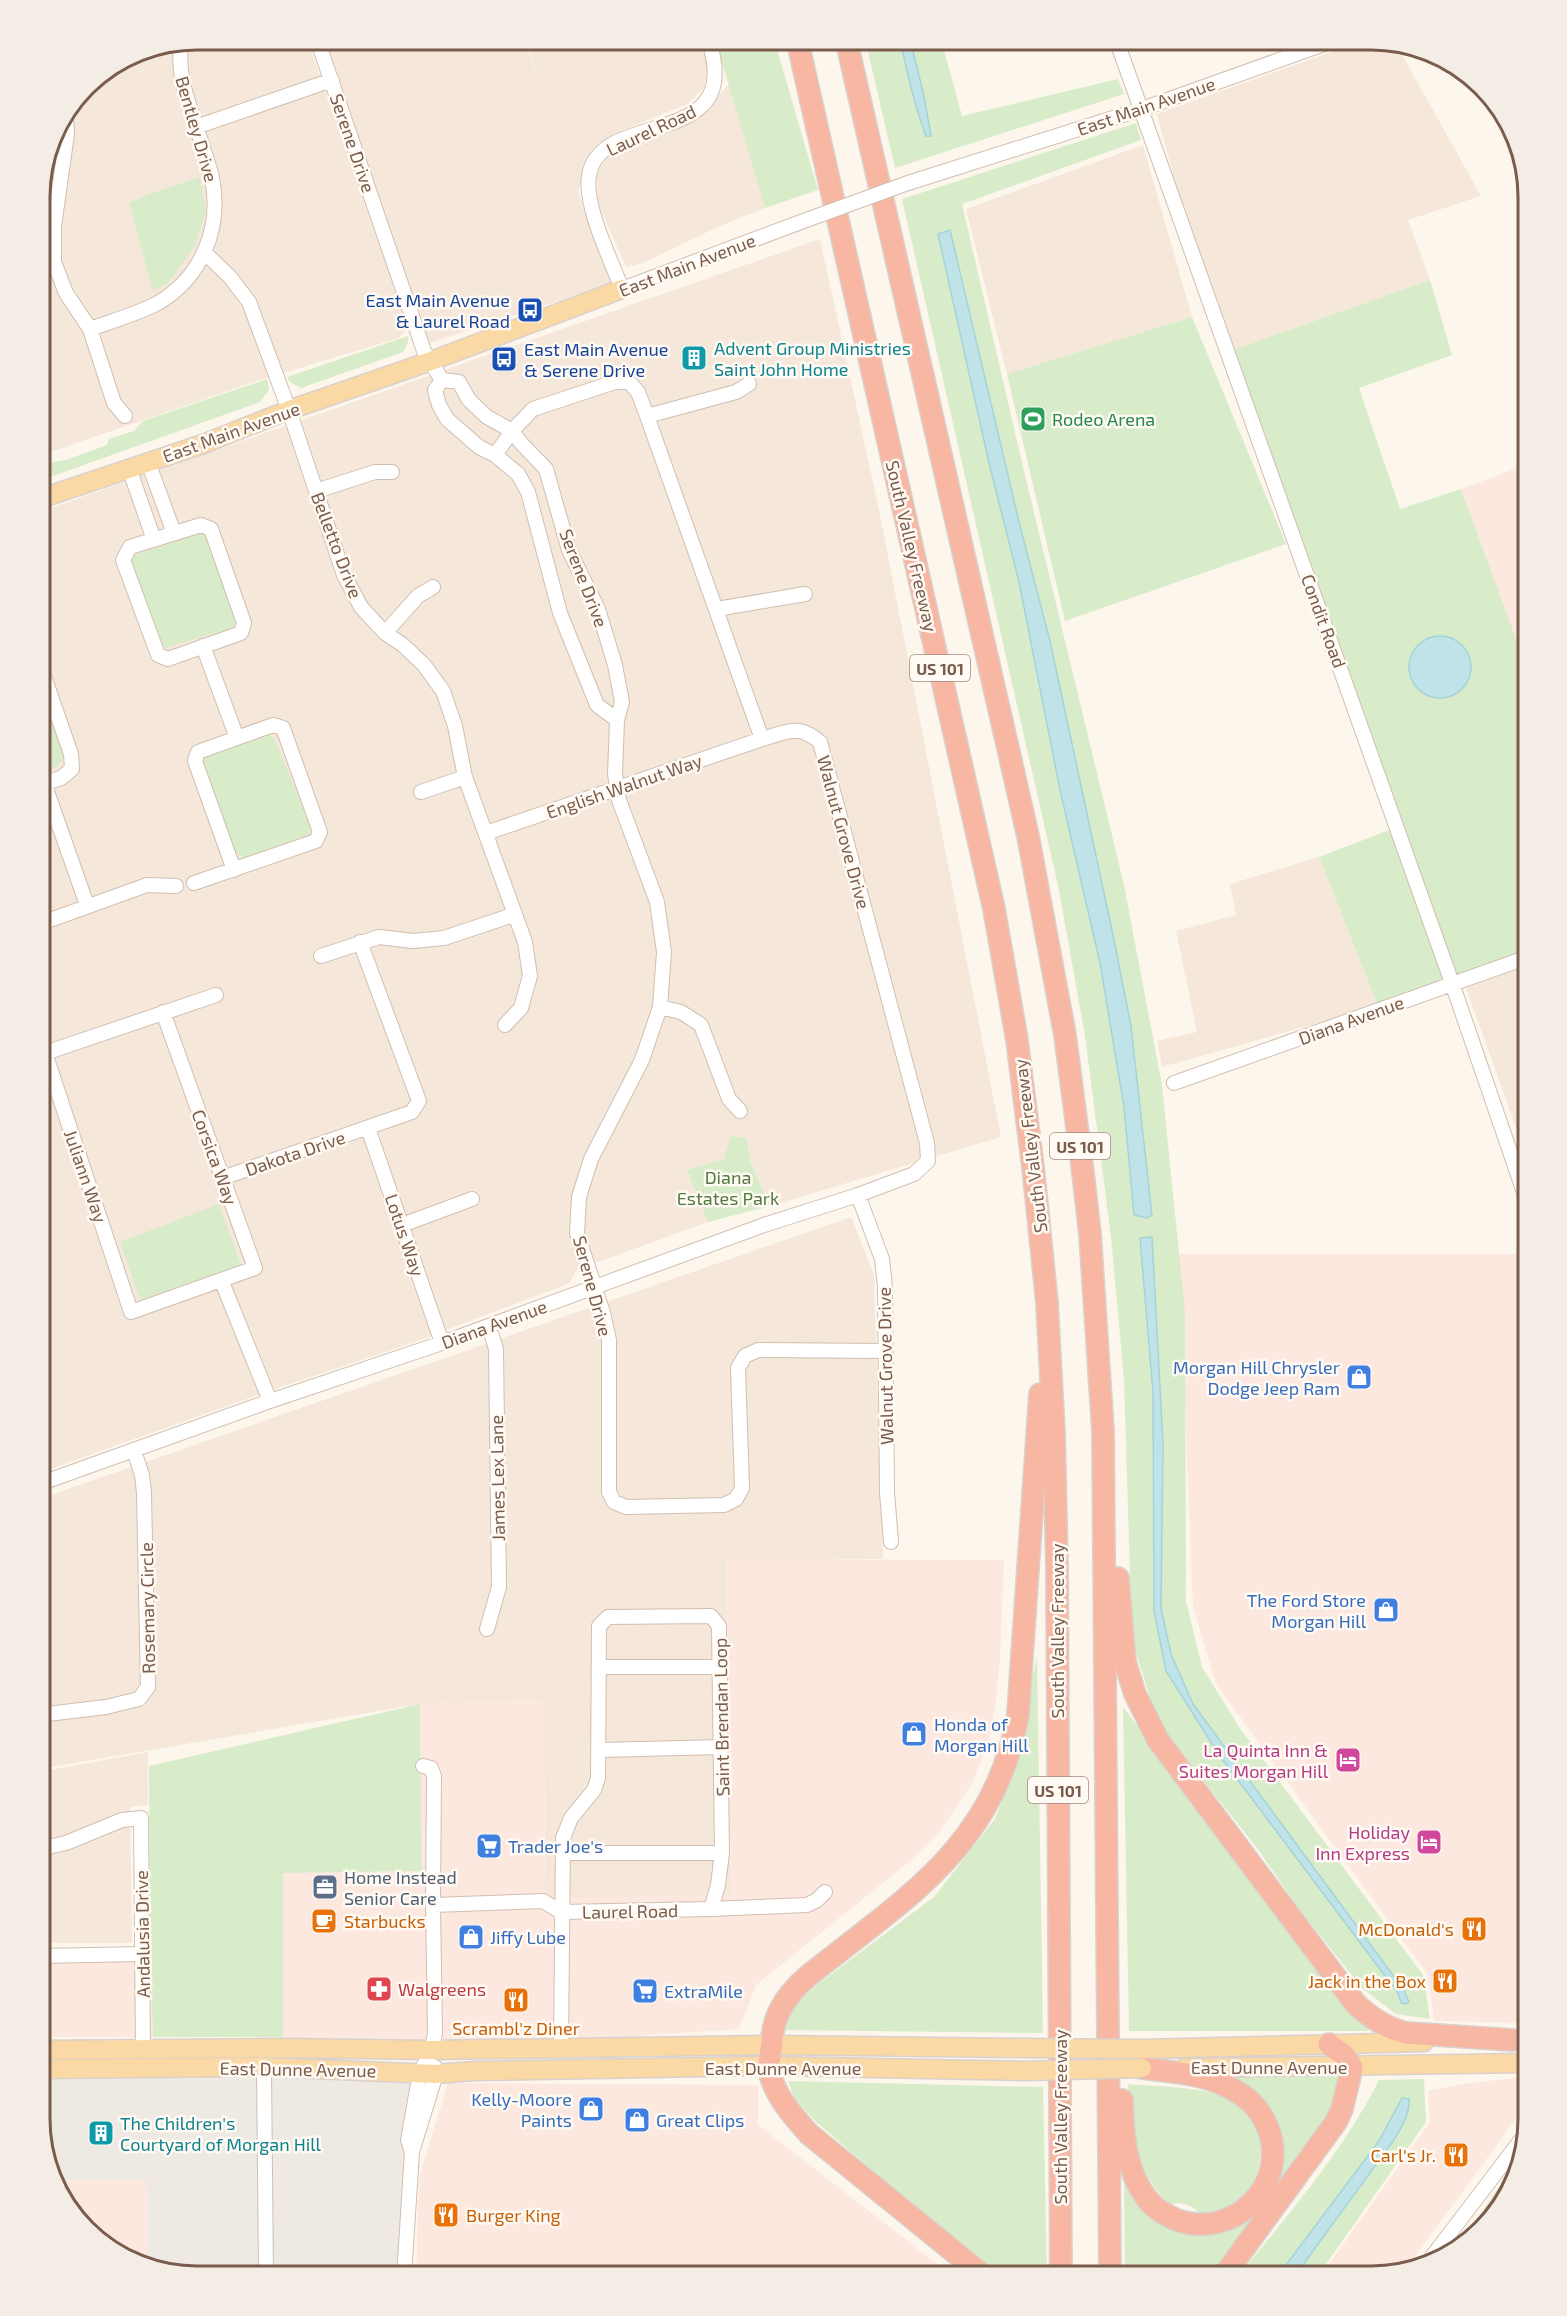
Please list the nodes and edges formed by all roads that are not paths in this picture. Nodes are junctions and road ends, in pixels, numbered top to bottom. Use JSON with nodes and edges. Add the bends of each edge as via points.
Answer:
{"nodes":[{"id":1,"x":321,"y":50,"type":"edge"},
{"id":2,"x":712,"y":50,"type":"edge"},
{"id":3,"x":799,"y":50,"type":"edge"},
{"id":4,"x":849,"y":50,"type":"edge"},
{"id":5,"x":1120,"y":50,"type":"edge"},
{"id":6,"x":1307,"y":50,"type":"edge"},
{"id":7,"x":180,"y":51,"type":"edge"},
{"id":8,"x":332,"y":80,"type":"junction"},
{"id":9,"x":1142,"y":109,"type":"junction"},
{"id":10,"x":196,"y":127,"type":"junction"},
{"id":11,"x":67,"y":128,"type":"edge"},
{"id":12,"x":56,"y":155,"type":"edge"},
{"id":13,"x":64,"y":156,"type":"junction"},
{"id":14,"x":205,"y":253,"type":"junction"},
{"id":15,"x":622,"y":289,"type":"junction"},
{"id":16,"x":90,"y":329,"type":"junction"},
{"id":17,"x":431,"y":361,"type":"junction"},
{"id":18,"x":442,"y":380,"type":"junction"},
{"id":19,"x":749,"y":384,"type":"dead end"},
{"id":20,"x":289,"y":410,"type":"junction"},
{"id":21,"x":125,"y":416,"type":"dead end"},
{"id":22,"x":647,"y":416,"type":"junction"},
{"id":23,"x":512,"y":431,"type":"junction"},
{"id":24,"x":495,"y":455,"type":"junction"},
{"id":25,"x":148,"y":462,"type":"junction"},
{"id":26,"x":129,"y":468,"type":"junction"},
{"id":27,"x":393,"y":472,"type":"dead end"},
{"id":28,"x":316,"y":491,"type":"junction"},
{"id":29,"x":50,"y":495,"type":"edge"},
{"id":30,"x":174,"y":533,"type":"junction"},
{"id":31,"x":154,"y":540,"type":"junction"},
{"id":32,"x":433,"y":586,"type":"dead end"},
{"id":33,"x":805,"y":594,"type":"dead end"},
{"id":34,"x":717,"y":609,"type":"junction"},
{"id":35,"x":385,"y":633,"type":"junction"},
{"id":36,"x":203,"y":646,"type":"junction"},
{"id":37,"x":50,"y":694,"type":"edge"},
{"id":38,"x":617,"y":720,"type":"junction"},
{"id":39,"x":237,"y":738,"type":"junction"},
{"id":40,"x":762,"y":739,"type":"junction"},
{"id":41,"x":465,"y":777,"type":"junction"},
{"id":42,"x":50,"y":781,"type":"edge"},
{"id":43,"x":617,"y":788,"type":"junction"},
{"id":44,"x":421,"y":792,"type":"dead end"},
{"id":45,"x":50,"y":808,"type":"edge"},
{"id":46,"x":486,"y":833,"type":"junction"},
{"id":47,"x":234,"y":870,"type":"junction"},
{"id":48,"x":194,"y":883,"type":"dead end"},
{"id":49,"x":176,"y":886,"type":"dead end"},
{"id":50,"x":87,"y":905,"type":"junction"},
{"id":51,"x":513,"y":915,"type":"junction"},
{"id":52,"x":50,"y":920,"type":"edge"},
{"id":53,"x":360,"y":942,"type":"junction"},
{"id":54,"x":321,"y":956,"type":"dead end"},
{"id":55,"x":1518,"y":960,"type":"edge"},
{"id":56,"x":1452,"y":983,"type":"junction"},
{"id":57,"x":216,"y":995,"type":"dead end"},
{"id":58,"x":660,"y":1008,"type":"junction"},
{"id":59,"x":163,"y":1012,"type":"junction"},
{"id":60,"x":505,"y":1025,"type":"dead end"},
{"id":61,"x":50,"y":1051,"type":"edge"},
{"id":62,"x":50,"y":1068,"type":"edge"},
{"id":63,"x":1174,"y":1083,"type":"dead end"},
{"id":64,"x":740,"y":1111,"type":"dead end"},
{"id":65,"x":368,"y":1128,"type":"junction"},
{"id":66,"x":927,"y":1143,"type":"joint"},
{"id":67,"x":1518,"y":1175,"type":"edge"},
{"id":68,"x":222,"y":1178,"type":"junction"},
{"id":69,"x":858,"y":1195,"type":"junction"},
{"id":70,"x":472,"y":1199,"type":"dead end"},
{"id":71,"x":402,"y":1225,"type":"junction"},
{"id":72,"x":222,"y":1282,"type":"junction"},
{"id":73,"x":594,"y":1288,"type":"junction"},
{"id":74,"x":1047,"y":1303,"type":"junction"},
{"id":75,"x":489,"y":1326,"type":"junction"},
{"id":76,"x":442,"y":1343,"type":"junction"},
{"id":77,"x":884,"y":1351,"type":"junction"},
{"id":78,"x":270,"y":1401,"type":"junction"},
{"id":79,"x":1103,"y":1431,"type":"junction"},
{"id":80,"x":134,"y":1451,"type":"junction"},
{"id":81,"x":50,"y":1481,"type":"edge"},
{"id":82,"x":891,"y":1542,"type":"dead end"},
{"id":83,"x":487,"y":1629,"type":"dead end"},
{"id":84,"x":599,"y":1667,"type":"junction"},
{"id":85,"x":720,"y":1667,"type":"junction"},
{"id":86,"x":50,"y":1714,"type":"edge"},
{"id":87,"x":722,"y":1747,"type":"junction"},
{"id":88,"x":600,"y":1750,"type":"junction"},
{"id":89,"x":423,"y":1766,"type":"dead end"},
{"id":90,"x":50,"y":1847,"type":"edge"},
{"id":91,"x":562,"y":1853,"type":"junction"},
{"id":92,"x":722,"y":1853,"type":"junction"},
{"id":93,"x":825,"y":1892,"type":"dead end"},
{"id":94,"x":433,"y":1905,"type":"junction"},
{"id":95,"x":711,"y":1909,"type":"junction"},
{"id":96,"x":561,"y":1912,"type":"junction"},
{"id":97,"x":1107,"y":1925,"type":"junction"},
{"id":98,"x":141,"y":1954,"type":"junction"},
{"id":99,"x":50,"y":1956,"type":"edge"},
{"id":100,"x":1518,"y":2040,"type":"edge"},
{"id":101,"x":1518,"y":2040,"type":"edge"},
{"id":102,"x":1329,"y":2044,"type":"junction"},
{"id":103,"x":772,"y":2045,"type":"junction"},
{"id":104,"x":233,"y":2048,"type":"junction"},
{"id":105,"x":561,"y":2048,"type":"junction"},
{"id":106,"x":144,"y":2049,"type":"junction"},
{"id":107,"x":329,"y":2049,"type":"junction"},
{"id":108,"x":50,"y":2050,"type":"edge"},
{"id":109,"x":432,"y":2050,"type":"junction"},
{"id":110,"x":1141,"y":2059,"type":"junction"},
{"id":111,"x":1518,"y":2063,"type":"edge"},
{"id":112,"x":769,"y":2066,"type":"junction"},
{"id":113,"x":264,"y":2067,"type":"junction"},
{"id":114,"x":1352,"y":2067,"type":"junction"},
{"id":115,"x":50,"y":2068,"type":"edge"},
{"id":116,"x":97,"y":2068,"type":"junction"},
{"id":117,"x":428,"y":2073,"type":"junction"},
{"id":118,"x":1514,"y":2149,"type":"edge"},
{"id":119,"x":1437,"y":2250,"type":"edge"},
{"id":120,"x":266,"y":2266,"type":"edge"},
{"id":121,"x":405,"y":2266,"type":"edge"},
{"id":122,"x":971,"y":2266,"type":"edge"},
{"id":123,"x":1061,"y":2266,"type":"edge"},
{"id":124,"x":1110,"y":2266,"type":"edge"},
{"id":125,"x":1231,"y":2266,"type":"edge"}],
"edges":[{"from":1,"to":8,"type":"street","name":"Serene Drive"},
{"from":2,"to":15,"type":"street","name":"Laurel Road","via":[[716,73],[704,105],[688,116],[607,148],[596,158],[589,174],[588,192],[594,215]]},
{"from":3,"to":74,"type":"highway","name":"South Valley Freeway","number":"US 101","via":[[994,909],[1026,1106]]},
{"from":4,"to":79,"type":"highway","number":"US 101","via":[[1052,957],[1088,1214]]},
{"from":5,"to":9,"type":"street","name":"Condit Road"},
{"from":6,"to":9,"type":"street","name":"East Main Avenue"},
{"from":7,"to":10,"type":"street","name":"Bentley Drive","via":[[184,93]]},
{"from":8,"to":10,"type":"street"},
{"from":8,"to":17,"type":"street","name":"Serene Drive","via":[[424,351]]},
{"from":9,"to":15,"type":"street","name":"East Main Avenue","bridge":true,"via":[[908,183]]},
{"from":9,"to":56,"type":"street","name":"Condit Road"},
{"from":10,"to":14,"type":"street","name":"Bentley Drive","via":[[216,206]]},
{"from":11,"to":13,"type":"street"},
{"from":12,"to":13,"type":"street"},
{"from":13,"to":16,"type":"street","via":[[54,226],[54,262],[66,293]]},
{"from":14,"to":16,"type":"street","name":"Bentley Drive","via":[[194,272],[158,302]]},
{"from":14,"to":20,"type":"street","name":"Belletto Drive","via":[[249,302]]},
{"from":15,"to":17,"type":"main road","name":"East Main Avenue"},
{"from":16,"to":21,"type":"street","via":[[114,403]]},
{"from":17,"to":18,"type":"street","name":"Serene Drive"},
{"from":17,"to":20,"type":"main road","name":"East Main Avenue"},
{"from":18,"to":23,"type":"street","name":"Serene Drive","via":[[459,382],[475,406]]},
{"from":18,"to":24,"type":"street","name":"Serene Drive","via":[[435,390],[447,419],[479,447]]},
{"from":19,"to":22,"type":"street","via":[[736,392]]},
{"from":20,"to":25,"type":"main road","name":"East Main Avenue"},
{"from":20,"to":28,"type":"street","name":"Belletto Drive"},
{"from":22,"to":23,"type":"street","via":[[638,392],[629,382],[615,382],[533,409]]},
{"from":22,"to":34,"type":"street"},
{"from":23,"to":24,"type":"street"},
{"from":23,"to":38,"type":"street","name":"Serene Drive","via":[[546,469],[569,550],[598,609],[622,702]]},
{"from":24,"to":38,"type":"street","name":"Serene Drive","via":[[518,474],[528,492],[560,614],[597,705]]},
{"from":25,"to":26,"type":"main road","name":"East Main Avenue"},
{"from":25,"to":30,"type":"street"},
{"from":26,"to":29,"type":"main road","name":"East Main Avenue"},
{"from":26,"to":31,"type":"street"},
{"from":27,"to":28,"type":"street","via":[[375,472]]},
{"from":28,"to":35,"type":"street","name":"Belletto Drive","via":[[344,574],[361,607]]},
{"from":30,"to":31,"type":"street"},
{"from":30,"to":36,"type":"street","via":[[201,525],[211,529],[244,622],[241,633]]},
{"from":31,"to":36,"type":"street","via":[[130,548],[123,560],[158,655],[168,659]]},
{"from":32,"to":35,"type":"street","via":[[418,596]]},
{"from":33,"to":34,"type":"street"},
{"from":34,"to":40,"type":"street"},
{"from":35,"to":41,"type":"street","name":"Belletto Drive","via":[[424,665],[443,691]]},
{"from":36,"to":39,"type":"street"},
{"from":37,"to":42,"type":"street","via":[[71,754],[72,769]]},
{"from":38,"to":43,"type":"street","name":"Serene Drive"},
{"from":39,"to":47,"type":"street","via":[[198,752],[195,761]]},
{"from":39,"to":47,"type":"street","via":[[273,725],[283,728],[320,832],[316,841]]},
{"from":40,"to":43,"type":"street","name":"English Walnut Way"},
{"from":40,"to":66,"type":"street","name":"Walnut Grove Drive","via":[[793,730],[809,732],[820,742]]},
{"from":41,"to":44,"type":"street"},
{"from":41,"to":46,"type":"street","name":"Belletto Drive"},
{"from":43,"to":46,"type":"street","name":"English Walnut Way"},
{"from":43,"to":58,"type":"street","name":"Serene Drive","via":[[657,902],[664,952]]},
{"from":45,"to":50,"type":"street"},
{"from":46,"to":51,"type":"street","name":"Belletto Drive"},
{"from":47,"to":48,"type":"street"},
{"from":49,"to":50,"type":"street","via":[[147,885]]},
{"from":50,"to":52,"type":"street"},
{"from":51,"to":53,"type":"street","via":[[444,938],[413,941],[379,937]]},
{"from":51,"to":60,"type":"street","name":"Belletto Drive","via":[[525,942],[530,976],[520,1008]]},
{"from":53,"to":54,"type":"street"},
{"from":53,"to":65,"type":"street","name":"Dakota Drive","via":[[419,1101],[412,1112]]},
{"from":55,"to":56,"type":"street","name":"Diana Avenue"},
{"from":56,"to":63,"type":"street","name":"Diana Avenue"},
{"from":56,"to":67,"type":"street","name":"Condit Road"},
{"from":57,"to":59,"type":"street","name":"Juliann Way"},
{"from":58,"to":64,"type":"street","via":[[681,1012],[701,1025],[729,1099]]},
{"from":58,"to":73,"type":"street","name":"Serene Drive","via":[[642,1060],[591,1159],[579,1197],[577,1233]]},
{"from":59,"to":61,"type":"street","name":"Juliann Way"},
{"from":59,"to":68,"type":"street","name":"Corsica Way"},
{"from":62,"to":72,"type":"street","name":"Juliann Way","via":[[131,1312]]},
{"from":65,"to":68,"type":"street","name":"Dakota Drive"},
{"from":65,"to":71,"type":"street","name":"Lotus Way"},
{"from":66,"to":69,"type":"street","name":"Diana Avenue","via":[[928,1161],[914,1174]]},
{"from":68,"to":72,"type":"street","name":"Corsica Way","via":[[255,1268]]},
{"from":69,"to":73,"type":"street","name":"Diana Avenue"},
{"from":69,"to":77,"type":"street","name":"Walnut Grove Drive","via":[[882,1259]]},
{"from":70,"to":71,"type":"street"},
{"from":71,"to":76,"type":"street","name":"Lotus Way"},
{"from":72,"to":78,"type":"street"},
{"from":73,"to":75,"type":"street","name":"Diana Avenue"},
{"from":73,"to":77,"type":"street","name":"Serene Drive","via":[[609,1340],[609,1492],[614,1502],[626,1507],[724,1505],[736,1499],[741,1488],[738,1368],[745,1356],[758,1350]]},
{"from":74,"to":103,"type":"highway","via":[[1020,1694],[1005,1766],[989,1802],[954,1853],[923,1884],[788,1995],[775,2020]]},
{"from":74,"to":123,"type":"highway","name":"South Valley Freeway","number":"US 101","via":[[1056,1501]]},
{"from":75,"to":76,"type":"street","name":"Diana Avenue"},
{"from":75,"to":83,"type":"street","name":"James Lex Lane","via":[[496,1349],[499,1587]]},
{"from":76,"to":78,"type":"street","name":"Diana Avenue"},
{"from":77,"to":82,"type":"street","name":"Walnut Grove Drive"},
{"from":78,"to":80,"type":"street","name":"Diana Avenue"},
{"from":79,"to":97,"type":"highway","number":"US 101"},
{"from":79,"to":100,"type":"highway","via":[[1125,1662],[1135,1694],[1158,1740],[1366,2014],[1406,2033]]},
{"from":80,"to":81,"type":"street","name":"Diana Avenue"},
{"from":80,"to":86,"type":"street","name":"Rosemary Circle","via":[[144,1493],[148,1687],[139,1699]]},
{"from":84,"to":85,"type":"street"},
{"from":84,"to":85,"type":"street","name":"Saint Brendan Loop","via":[[599,1626],[608,1617],[711,1616],[719,1626]]},
{"from":84,"to":88,"type":"street","name":"Saint Brendan Loop"},
{"from":85,"to":87,"type":"street","name":"Saint Brendan Loop"},
{"from":87,"to":88,"type":"street"},
{"from":87,"to":92,"type":"street","name":"Saint Brendan Loop"},
{"from":88,"to":91,"type":"street","name":"Saint Brendan Loop","via":[[594,1790],[571,1818]]},
{"from":89,"to":94,"type":"street","via":[[430,1768],[434,1776]]},
{"from":90,"to":98,"type":"street","name":"Andalusia Drive","via":[[122,1820],[141,1818]]},
{"from":91,"to":92,"type":"street"},
{"from":91,"to":96,"type":"street","name":"Saint Brendan Loop"},
{"from":92,"to":95,"type":"street","name":"Saint Brendan Loop"},
{"from":93,"to":95,"type":"street","name":"Laurel Road","via":[[807,1905]]},
{"from":94,"to":96,"type":"street","name":"Laurel Road","via":[[543,1901]]},
{"from":94,"to":109,"type":"street"},
{"from":95,"to":96,"type":"street","name":"Laurel Road"},
{"from":96,"to":105,"type":"street","name":"Saint Brendan Loop"},
{"from":97,"to":110,"type":"highway","via":[[1123,2123],[1134,2175],[1146,2199],[1171,2218],[1196,2225],[1226,2221],[1250,2205],[1272,2166],[1273,2144],[1266,2123],[1247,2098],[1221,2084]]},
{"from":97,"to":124,"type":"highway","number":"US 101"},
{"from":98,"to":99,"type":"street"},
{"from":98,"to":106,"type":"street","name":"Andalusia Drive"},
{"from":101,"to":102,"type":"main road","name":"East Dunne Avenue"},
{"from":102,"to":110,"type":"main road","name":"East Dunne Avenue"},
{"from":102,"to":114,"type":"highway"},
{"from":103,"to":105,"type":"main road","name":"East Dunne Avenue"},
{"from":103,"to":110,"type":"main road","name":"East Dunne Avenue","bridge":true,"via":[[1025,2048]]},
{"from":103,"to":112,"type":"highway"},
{"from":104,"to":106,"type":"main road","name":"East Dunne Avenue"},
{"from":104,"to":107,"type":"main road","name":"East Dunne Avenue"},
{"from":104,"to":113,"type":"main road","via":[[243,2056],[256,2058]]},
{"from":105,"to":109,"type":"main road","name":"East Dunne Avenue"},
{"from":106,"to":108,"type":"main road","name":"East Dunne Avenue"},
{"from":106,"to":116,"type":"main road","via":[[134,2057],[107,2060]]},
{"from":107,"to":109,"type":"main road","name":"East Dunne Avenue"},
{"from":107,"to":113,"type":"main road","via":[[317,2057],[277,2057]]},
{"from":109,"to":117,"type":"street"},
{"from":110,"to":112,"type":"main road","name":"East Dunne Avenue","bridge":true,"via":[[1025,2071]]},
{"from":110,"to":114,"type":"main road","name":"East Dunne Avenue"},
{"from":111,"to":114,"type":"main road","name":"East Dunne Avenue"},
{"from":112,"to":117,"type":"main road","name":"East Dunne Avenue"},
{"from":112,"to":122,"type":"highway","via":[[778,2093],[808,2134]]},
{"from":113,"to":116,"type":"main road","name":"East Dunne Avenue"},
{"from":113,"to":117,"type":"main road","name":"East Dunne Avenue"},
{"from":113,"to":120,"type":"street"},
{"from":114,"to":125,"type":"highway","via":[[1336,2122]]},
{"from":115,"to":116,"type":"main road","name":"East Dunne Avenue"},
{"from":117,"to":121,"type":"street","via":[[412,2152]]},
{"from":118,"to":119,"type":"street"}]}
